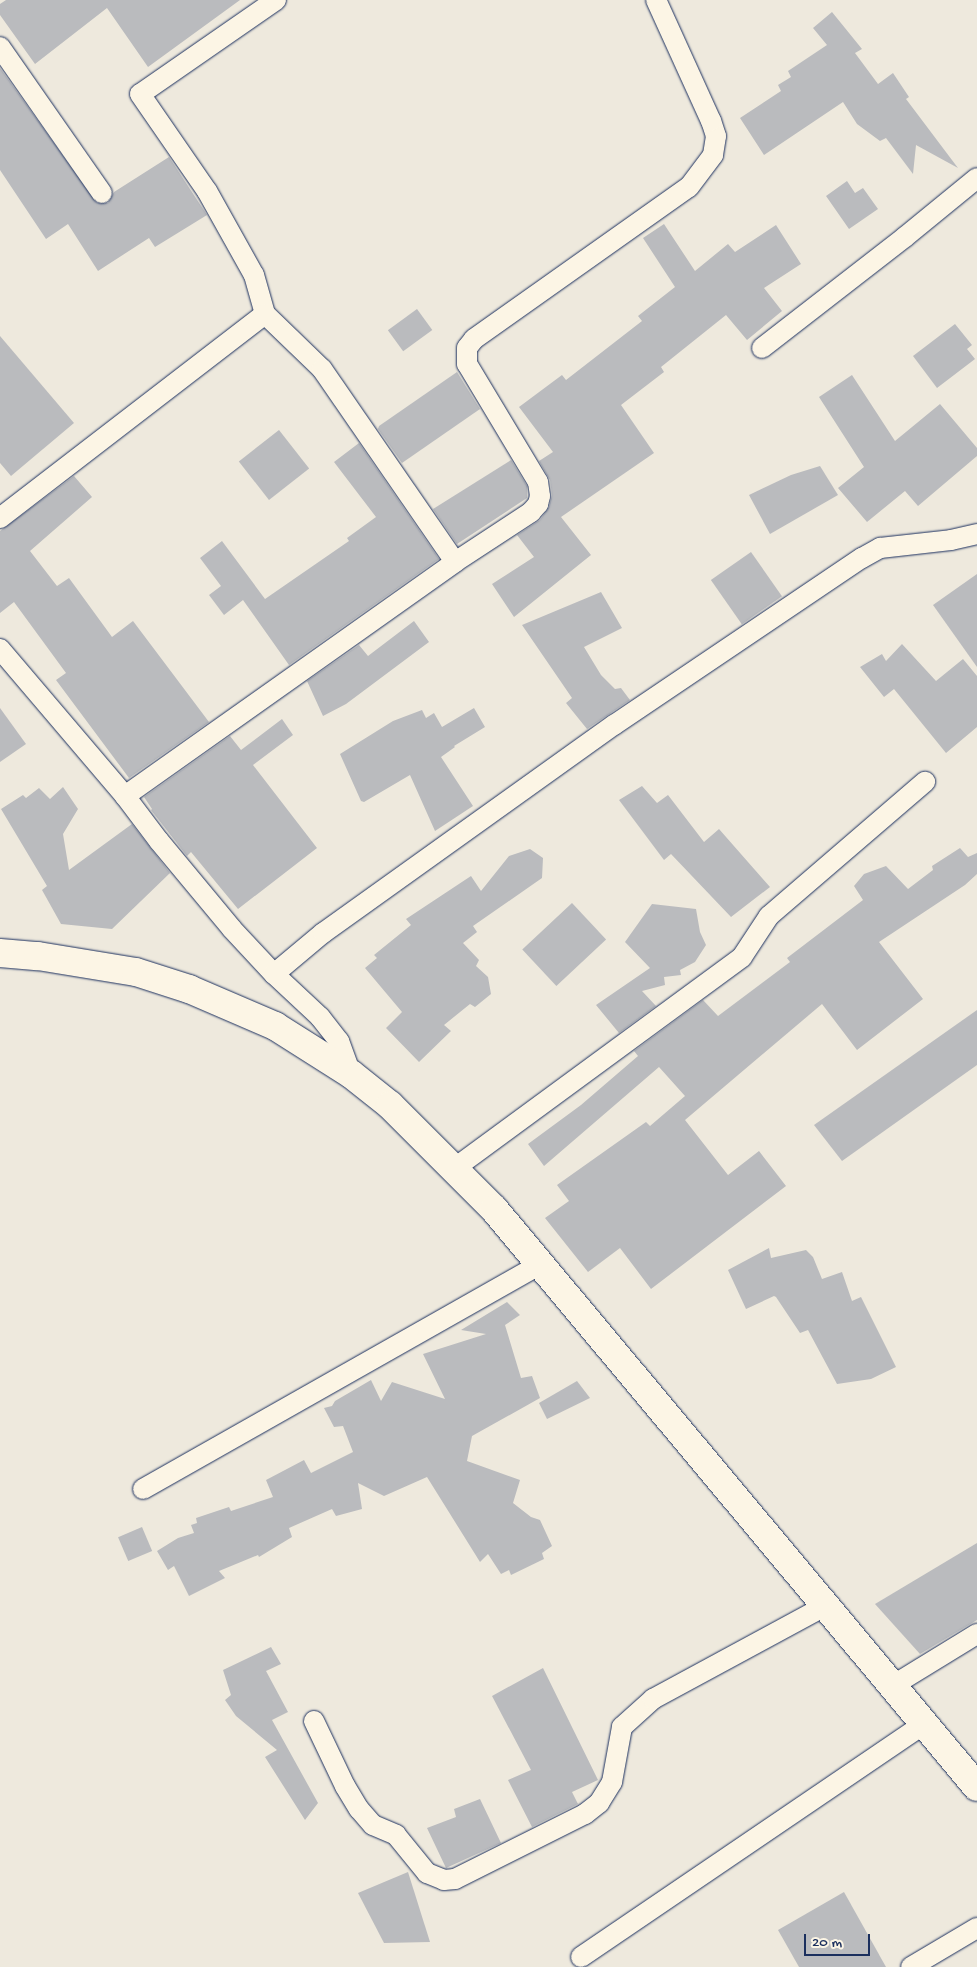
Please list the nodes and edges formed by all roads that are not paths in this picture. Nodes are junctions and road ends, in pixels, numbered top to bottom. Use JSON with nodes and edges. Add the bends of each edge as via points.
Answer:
{"nodes":[{"id":1,"x":276,"y":0,"type":"edge"},
{"id":2,"x":656,"y":0,"type":"edge"},
{"id":3,"x":0,"y":47,"type":"edge"},
{"id":4,"x":977,"y":178,"type":"edge"},
{"id":5,"x":102,"y":193,"type":"dead end"},
{"id":6,"x":265,"y":314,"type":"junction"},
{"id":7,"x":762,"y":348,"type":"dead end"},
{"id":8,"x":0,"y":518,"type":"edge"},
{"id":9,"x":977,"y":534,"type":"edge"},
{"id":10,"x":456,"y":562,"type":"junction"},
{"id":11,"x":0,"y":649,"type":"edge"},
{"id":12,"x":925,"y":782,"type":"dead end"},
{"id":13,"x":126,"y":796,"type":"junction"},
{"id":14,"x":0,"y":953,"type":"edge"},
{"id":15,"x":274,"y":974,"type":"junction"},
{"id":16,"x":351,"y":1074,"type":"junction"},
{"id":17,"x":455,"y":1168,"type":"junction"},
{"id":18,"x":540,"y":1264,"type":"junction"},
{"id":19,"x":142,"y":1489,"type":"dead end"},
{"id":20,"x":825,"y":1606,"type":"junction"},
{"id":21,"x":977,"y":1634,"type":"edge"},
{"id":22,"x":892,"y":1686,"type":"junction"},
{"id":23,"x":314,"y":1722,"type":"dead end"},
{"id":24,"x":924,"y":1724,"type":"junction"},
{"id":25,"x":977,"y":1787,"type":"edge"},
{"id":26,"x":977,"y":1928,"type":"edge"},
{"id":27,"x":581,"y":1957,"type":"dead end"},
{"id":28,"x":911,"y":1967,"type":"edge"}],
"edges":[{"from":1,"to":6,"type":"street","via":[[140,94],[191,164],[207,192],[254,275]]},
{"from":2,"to":10,"type":"street","via":[[711,121],[716,136],[713,155],[690,187],[474,339],[467,348],[467,364],[538,482],[540,496],[531,512]]},
{"from":3,"to":5,"type":"street"},
{"from":4,"to":7,"type":"street"},
{"from":6,"to":8,"type":"street"},
{"from":6,"to":10,"type":"street","via":[[322,369]]},
{"from":9,"to":15,"type":"street","via":[[880,548],[862,558],[614,725],[331,927]]},
{"from":10,"to":13,"type":"street"},
{"from":11,"to":13,"type":"street"},
{"from":12,"to":17,"type":"street","via":[[769,916],[742,957]]},
{"from":13,"to":15,"type":"street","via":[[232,929]]},
{"from":14,"to":16,"type":"main road","via":[[136,972],[189,989],[275,1026]]},
{"from":15,"to":16,"type":"street","via":[[320,1017],[339,1041]]},
{"from":16,"to":17,"type":"main road"},
{"from":17,"to":18,"type":"main road"},
{"from":18,"to":19,"type":"street"},
{"from":18,"to":20,"type":"main road"},
{"from":20,"to":22,"type":"main road"},
{"from":20,"to":23,"type":"street","via":[[653,1699],[622,1727],[612,1782],[599,1803],[585,1814],[455,1879],[444,1880],[427,1873],[396,1835],[373,1825],[345,1786]]},
{"from":21,"to":22,"type":"street"},
{"from":22,"to":24,"type":"main road"},
{"from":24,"to":25,"type":"main road"},
{"from":24,"to":27,"type":"street"},
{"from":26,"to":28,"type":"street"}]}
